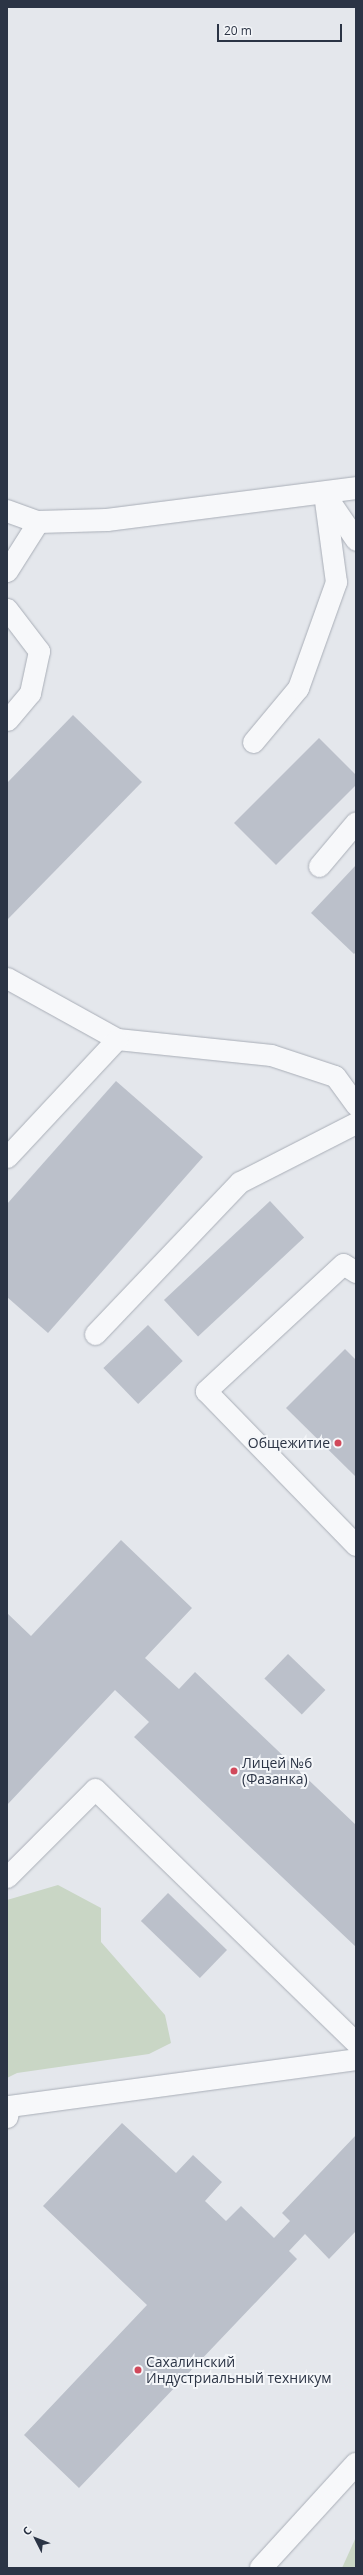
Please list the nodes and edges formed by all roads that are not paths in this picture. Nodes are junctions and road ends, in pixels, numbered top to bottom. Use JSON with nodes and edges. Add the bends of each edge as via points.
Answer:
{"nodes":[{"id":1,"x":356,"y":488,"type":"edge"},
{"id":2,"x":324,"y":493,"type":"junction"},
{"id":3,"x":7,"y":511,"type":"edge"},
{"id":4,"x":38,"y":522,"type":"junction"},
{"id":5,"x":356,"y":540,"type":"edge"},
{"id":6,"x":7,"y":571,"type":"edge"},
{"id":7,"x":7,"y":609,"type":"edge"},
{"id":8,"x":7,"y":720,"type":"edge"},
{"id":9,"x":253,"y":742,"type":"dead end"},
{"id":10,"x":356,"y":822,"type":"edge"},
{"id":11,"x":319,"y":866,"type":"dead end"},
{"id":12,"x":7,"y":978,"type":"edge"},
{"id":13,"x":117,"y":1039,"type":"junction"},
{"id":14,"x":356,"y":1105,"type":"edge"},
{"id":15,"x":356,"y":1124,"type":"edge"},
{"id":16,"x":7,"y":1157,"type":"edge"},
{"id":17,"x":356,"y":1272,"type":"edge"},
{"id":18,"x":95,"y":1334,"type":"dead end"},
{"id":19,"x":356,"y":1545,"type":"edge"},
{"id":20,"x":7,"y":1877,"type":"edge"},
{"id":21,"x":356,"y":2043,"type":"edge"},
{"id":22,"x":356,"y":2059,"type":"edge"},
{"id":23,"x":7,"y":2117,"type":"edge"},
{"id":24,"x":356,"y":2464,"type":"edge"},
{"id":25,"x":261,"y":2568,"type":"edge"}],
"edges":[{"from":1,"to":2,"type":"street"},
{"from":2,"to":4,"type":"street","via":[[107,520]]},
{"from":2,"to":5,"type":"lane"},
{"from":2,"to":9,"type":"lane","via":[[336,582],[298,688]]},
{"from":3,"to":4,"type":"street"},
{"from":4,"to":6,"type":"lane"},
{"from":7,"to":8,"type":"lane","via":[[39,651],[30,693]]},
{"from":10,"to":11,"type":"lane"},
{"from":12,"to":13,"type":"lane"},
{"from":13,"to":14,"type":"lane","via":[[271,1055],[335,1076]]},
{"from":13,"to":16,"type":"lane"},
{"from":15,"to":18,"type":"lane","via":[[240,1182]]},
{"from":17,"to":19,"type":"lane","via":[[343,1264],[206,1391]]},
{"from":20,"to":21,"type":"lane","via":[[95,1789]]},
{"from":22,"to":23,"type":"lane","via":[[9,2106]]},
{"from":24,"to":25,"type":"street"}]}
